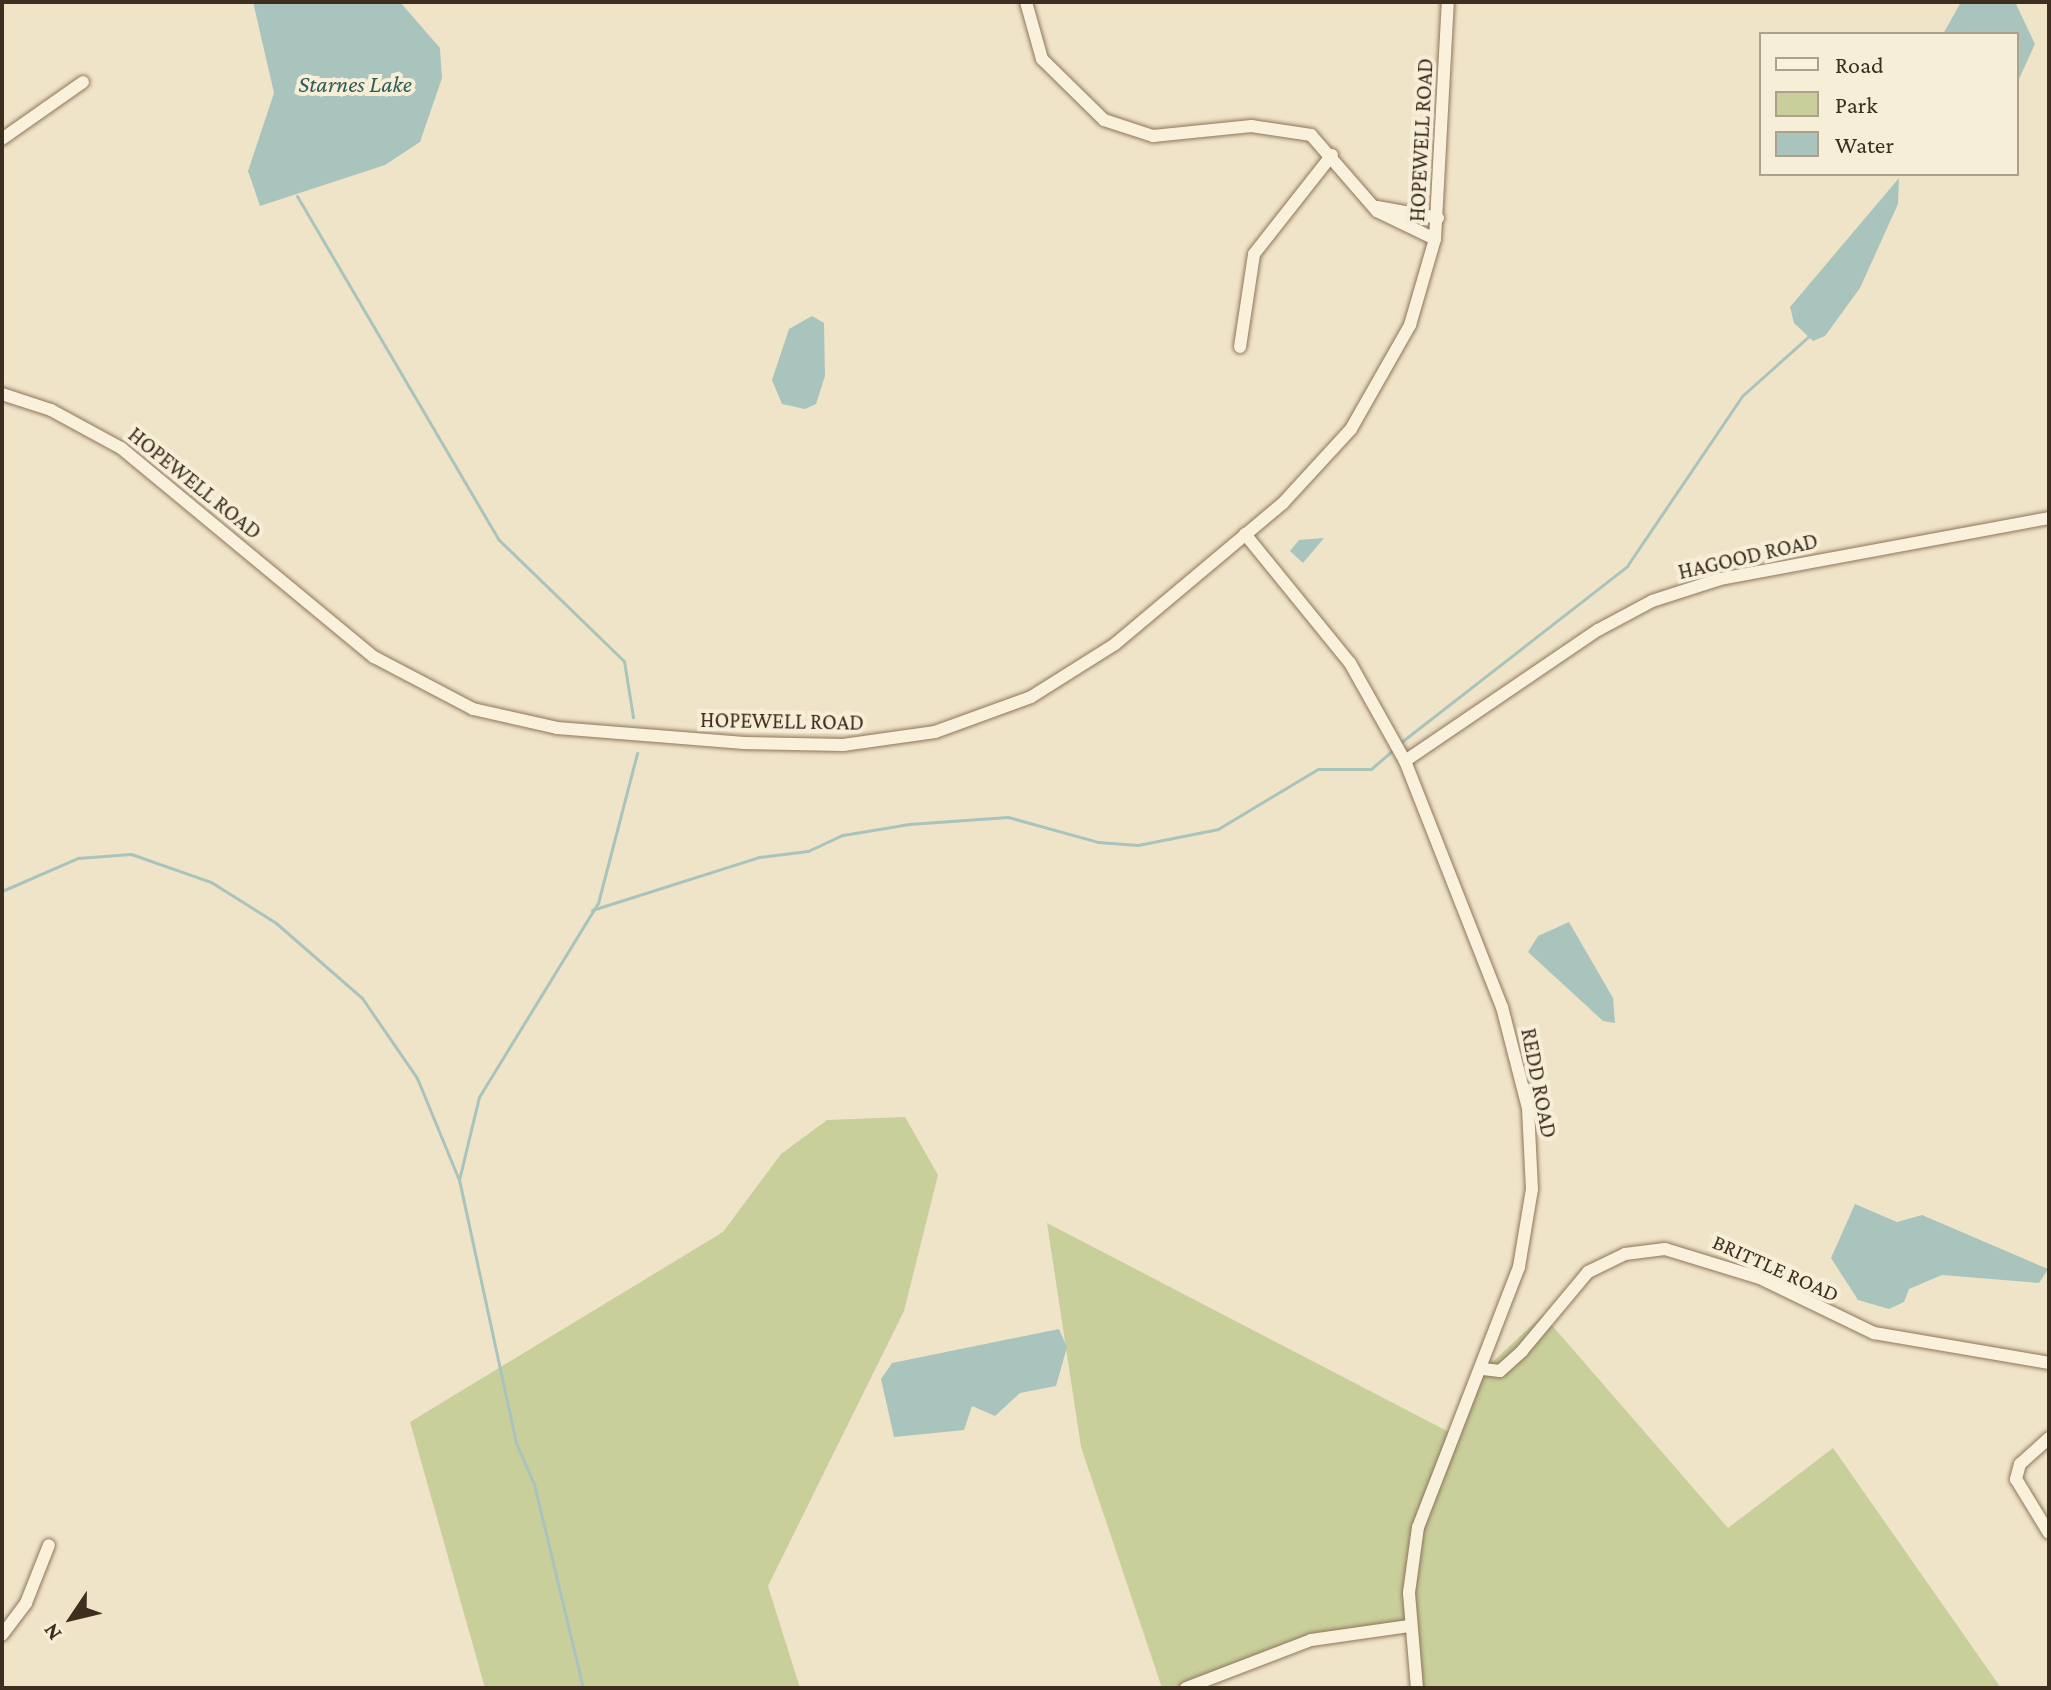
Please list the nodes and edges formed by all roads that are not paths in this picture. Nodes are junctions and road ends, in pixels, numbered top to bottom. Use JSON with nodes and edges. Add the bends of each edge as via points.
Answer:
{"nodes":[{"id":1,"x":1026,"y":2,"type":"edge"},
{"id":2,"x":1448,"y":2,"type":"edge"},
{"id":3,"x":83,"y":82,"type":"dead end"},
{"id":4,"x":2,"y":139,"type":"edge"},
{"id":5,"x":1332,"y":155,"type":"junction"},
{"id":6,"x":1374,"y":207,"type":"junction"},
{"id":7,"x":1438,"y":218,"type":"junction"},
{"id":8,"x":1435,"y":239,"type":"junction"},
{"id":9,"x":1240,"y":347,"type":"dead end"},
{"id":10,"x":2,"y":394,"type":"edge"},
{"id":11,"x":2049,"y":518,"type":"edge"},
{"id":12,"x":1245,"y":534,"type":"junction"},
{"id":13,"x":1405,"y":761,"type":"junction"},
{"id":14,"x":2049,"y":1363,"type":"edge"},
{"id":15,"x":1483,"y":1369,"type":"junction"},
{"id":16,"x":2049,"y":1438,"type":"edge"},
{"id":17,"x":2049,"y":1533,"type":"edge"},
{"id":18,"x":49,"y":1545,"type":"dead end"},
{"id":19,"x":1409,"y":1626,"type":"junction"},
{"id":20,"x":2,"y":1635,"type":"edge"},
{"id":21,"x":1195,"y":1686,"type":"edge"},
{"id":22,"x":1417,"y":1688,"type":"edge"}],
"edges":[{"from":1,"to":5,"type":"street","via":[[1048,67],[1111,124],[1153,136],[1251,126],[1302,132]]},
{"from":2,"to":7,"type":"street","name":"HOPEWELL ROAD"},
{"from":3,"to":4,"type":"street"},
{"from":5,"to":6,"type":"street"},
{"from":5,"to":9,"type":"street","via":[[1254,254]]},
{"from":6,"to":7,"type":"street"},
{"from":6,"to":8,"type":"street","via":[[1398,227]]},
{"from":7,"to":8,"type":"street","name":"HOPEWELL ROAD"},
{"from":8,"to":12,"type":"street","name":"HOPEWELL ROAD","via":[[1410,325],[1370,402],[1332,452]]},
{"from":10,"to":12,"type":"street","name":"HOPEWELL ROAD","via":[[51,410],[121,448],[396,672],[473,709],[557,728],[812,746],[935,732],[1072,675]]},
{"from":11,"to":13,"type":"street","name":"HAGOOD ROAD","via":[[1743,574],[1652,601]]},
{"from":12,"to":13,"type":"street","name":"REDD ROAD","via":[[1350,663]]},
{"from":13,"to":15,"type":"street","name":"REDD ROAD","via":[[1502,1007],[1528,1108],[1527,1227]]},
{"from":14,"to":15,"type":"street","name":"BRITTLE ROAD","via":[[1874,1333],[1760,1278],[1665,1249],[1625,1254],[1588,1272],[1522,1351],[1500,1371]]},
{"from":15,"to":19,"type":"street","name":"REDD ROAD","via":[[1427,1494]]},
{"from":16,"to":17,"type":"street","via":[[2020,1464],[2016,1479]]},
{"from":18,"to":20,"type":"street","via":[[26,1603]]},
{"from":19,"to":21,"type":"street","via":[[1311,1640]]},
{"from":19,"to":22,"type":"street","name":"REDD ROAD"}]}
